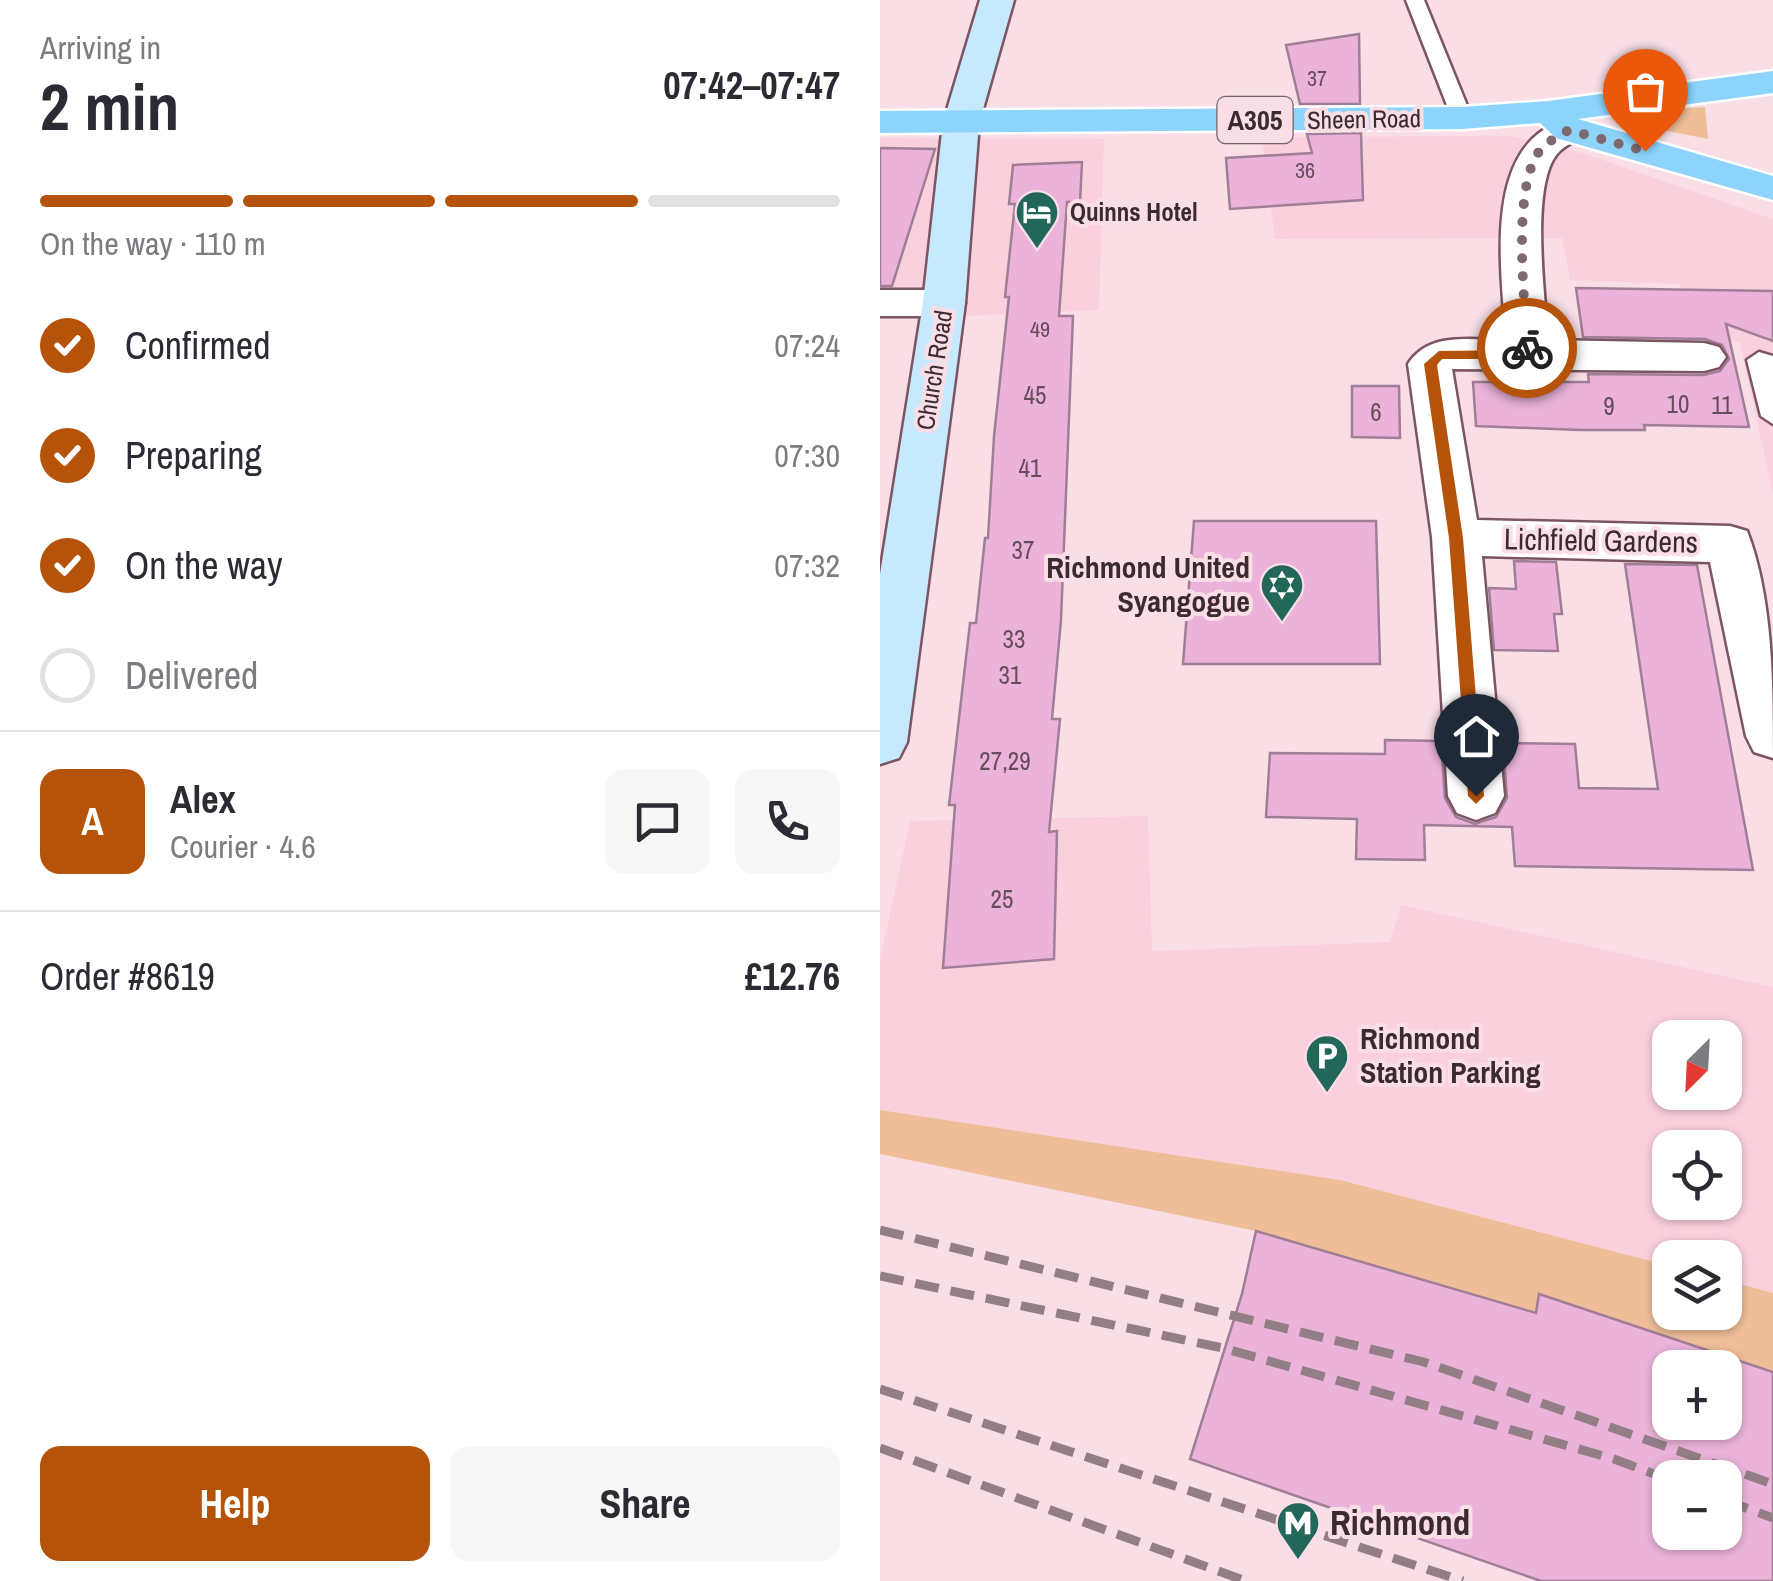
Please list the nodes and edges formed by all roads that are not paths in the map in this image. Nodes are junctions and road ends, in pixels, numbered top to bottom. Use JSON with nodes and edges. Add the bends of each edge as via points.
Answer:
{"nodes":[{"id":1,"x":997,"y":0,"type":"edge"},
{"id":2,"x":1416,"y":0,"type":"edge"},
{"id":3,"x":1773,"y":82,"type":"edge"},
{"id":4,"x":1462,"y":118,"type":"junction"},
{"id":5,"x":1559,"y":121,"type":"junction"},
{"id":6,"x":880,"y":122,"type":"edge"},
{"id":7,"x":962,"y":123,"type":"junction"},
{"id":8,"x":1773,"y":188,"type":"edge"},
{"id":9,"x":880,"y":303,"type":"edge"},
{"id":10,"x":944,"y":303,"type":"junction"},
{"id":11,"x":1528,"y":354,"type":"junction"},
{"id":12,"x":1704,"y":357,"type":"dead end"},
{"id":13,"x":1773,"y":365,"type":"edge"},
{"id":14,"x":1773,"y":416,"type":"edge"},
{"id":15,"x":1456,"y":538,"type":"junction"},
{"id":16,"x":881,"y":732,"type":"edge"},
{"id":17,"x":1773,"y":736,"type":"edge"},
{"id":18,"x":1476,"y":796,"type":"dead end"}],
"edges":[{"from":1,"to":7,"type":"street","name":"Church Road"},
{"from":2,"to":4,"type":"lane"},
{"from":3,"to":5,"type":"main road","number":"A305"},
{"from":4,"to":5,"type":"main road","name":"Sheen Road","number":"A305"},
{"from":4,"to":7,"type":"main road","name":"Sheen Road","number":"A305"},
{"from":5,"to":8,"type":"main road","name":"Sheen Road","number":"A305"},
{"from":5,"to":11,"type":"street","via":[[1531,169],[1521,233]]},
{"from":6,"to":7,"type":"main road","name":"Sheen Road","number":"A305"},
{"from":7,"to":10,"type":"street","name":"Church Road"},
{"from":9,"to":10,"type":"street"},
{"from":10,"to":16,"type":"street","name":"Church Road"},
{"from":11,"to":12,"type":"street"},
{"from":11,"to":15,"type":"street","via":[[1439,355],[1430,364]]},
{"from":13,"to":14,"type":"lane","via":[[1759,360]]},
{"from":15,"to":17,"type":"street","name":"Lichfield Gardens","via":[[1730,544]]},
{"from":15,"to":18,"type":"street"}]}
